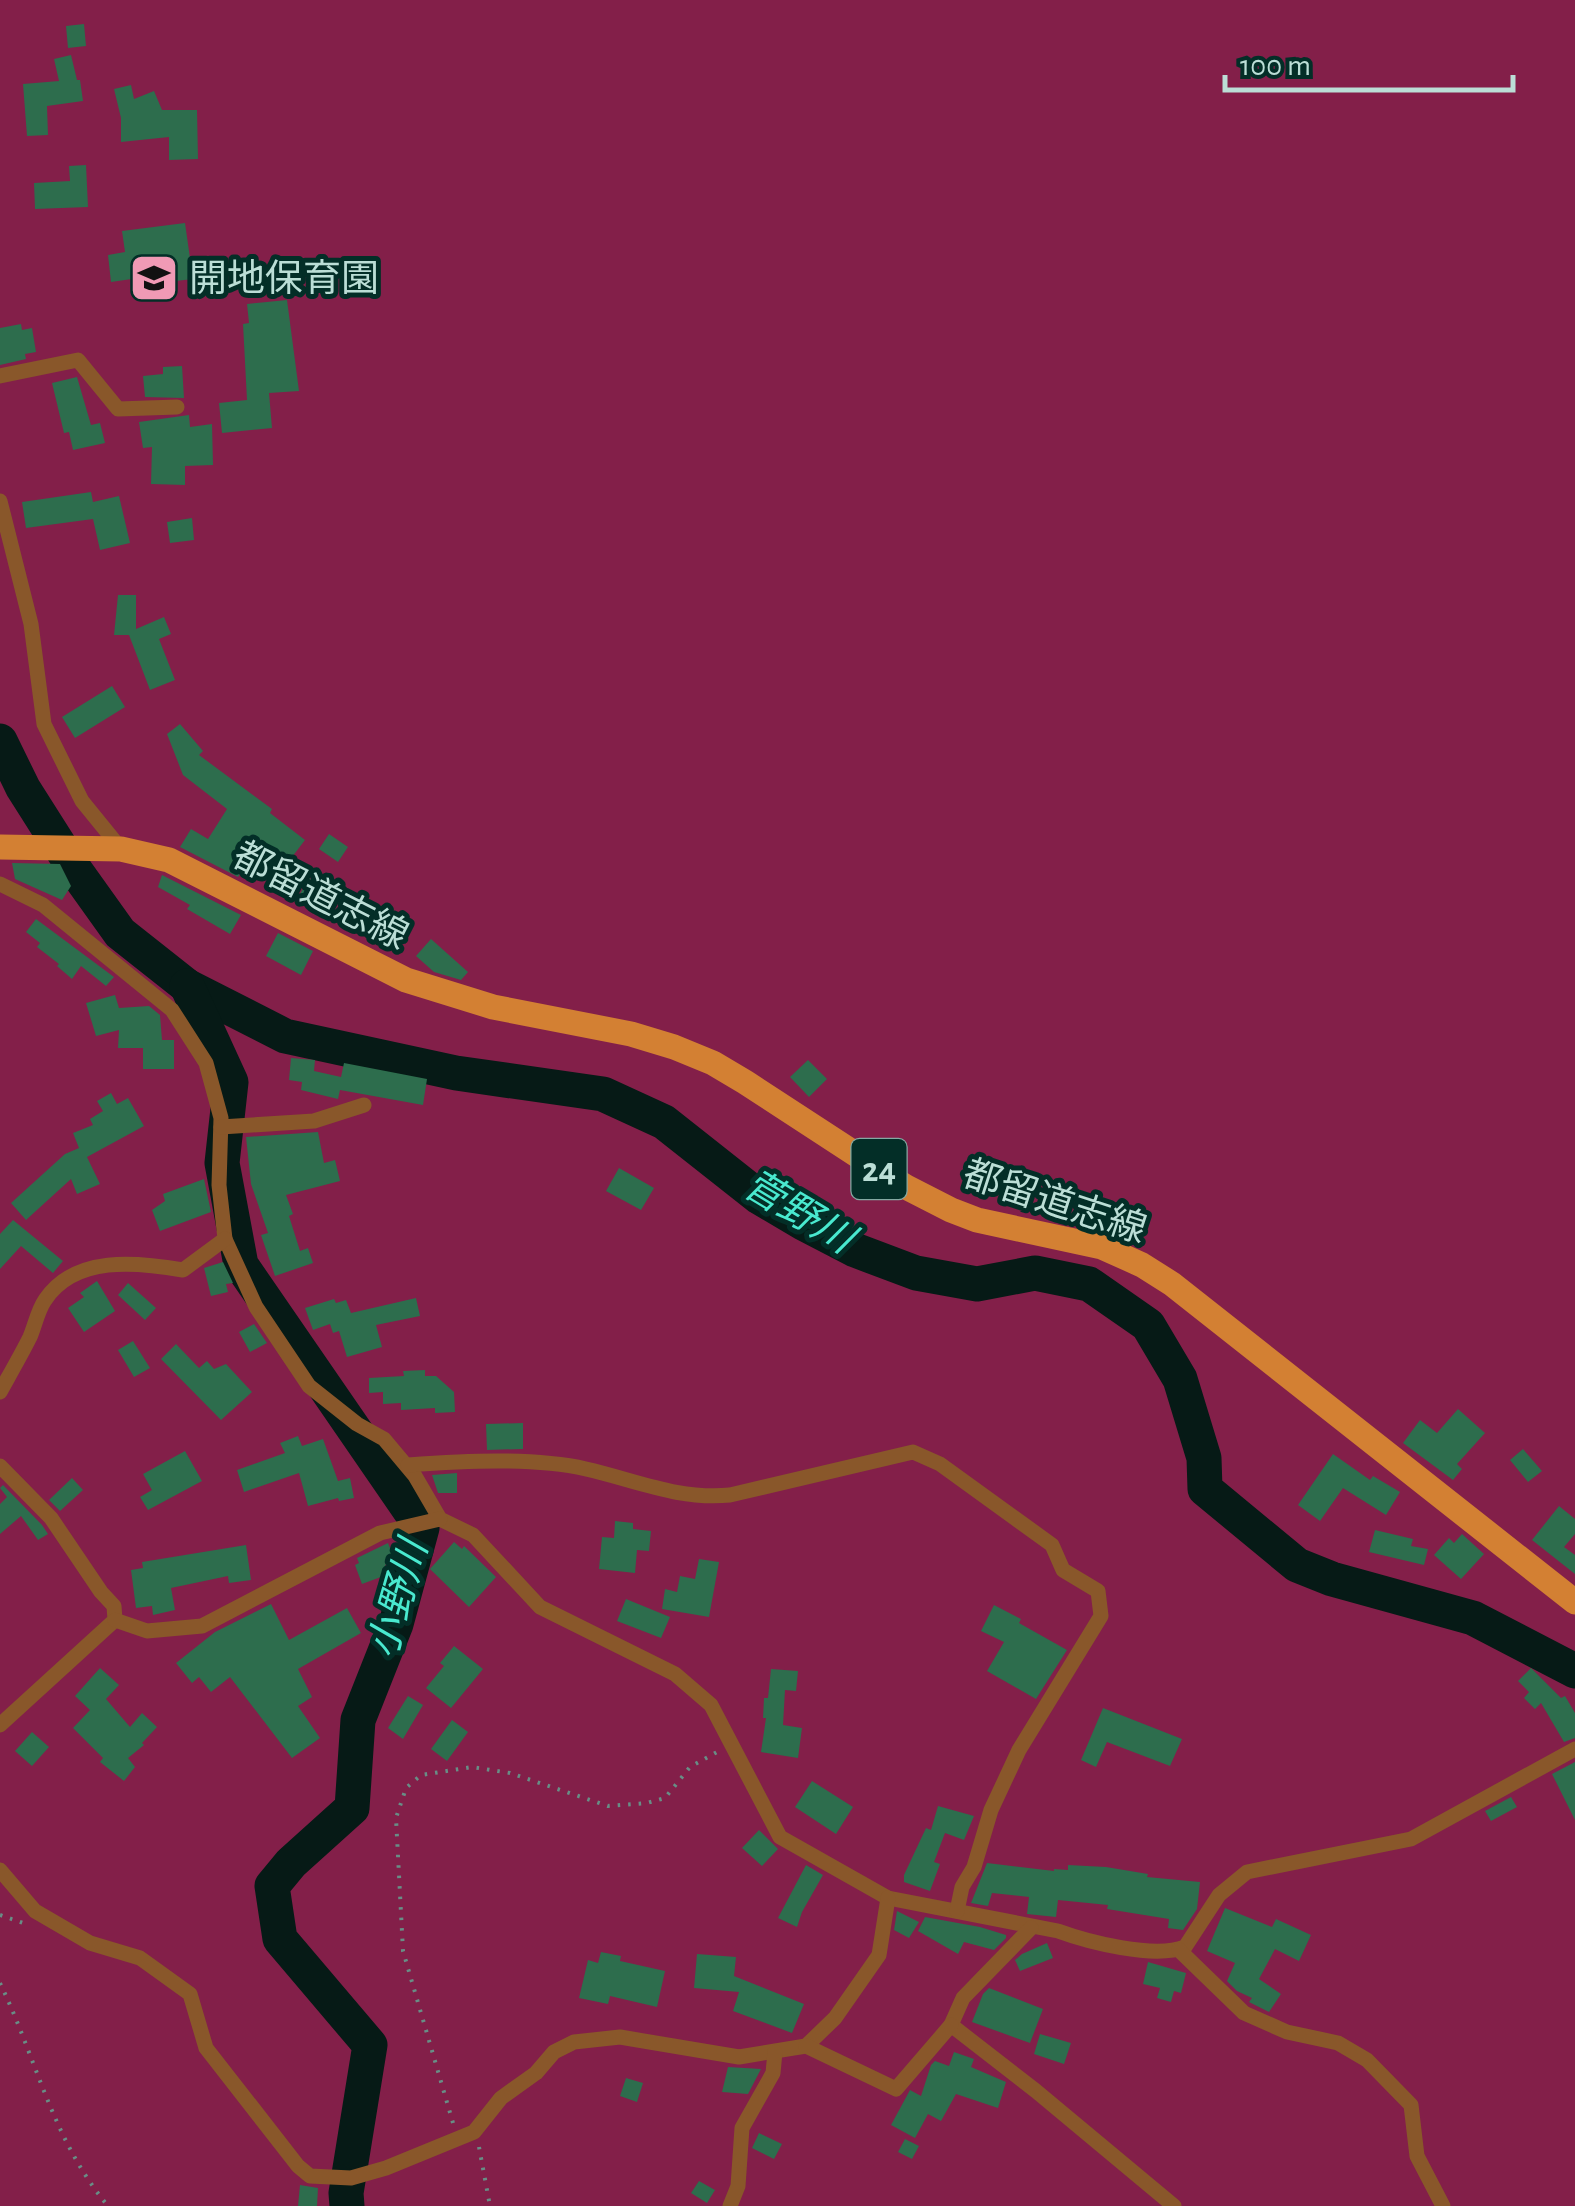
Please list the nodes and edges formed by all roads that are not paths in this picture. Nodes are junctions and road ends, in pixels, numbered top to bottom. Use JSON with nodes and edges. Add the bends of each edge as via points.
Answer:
{"nodes":[{"id":1,"x":0,"y":376,"type":"edge"},
{"id":2,"x":176,"y":407,"type":"dead end"},
{"id":3,"x":0,"y":501,"type":"edge"},
{"id":4,"x":0,"y":846,"type":"edge"},
{"id":5,"x":121,"y":849,"type":"junction"},
{"id":6,"x":0,"y":884,"type":"edge"},
{"id":7,"x":364,"y":1105,"type":"dead end"},
{"id":8,"x":221,"y":1127,"type":"junction"},
{"id":9,"x":226,"y":1238,"type":"junction"},
{"id":10,"x":0,"y":1392,"type":"edge"},
{"id":11,"x":0,"y":1466,"type":"edge"},
{"id":12,"x":408,"y":1466,"type":"junction"},
{"id":13,"x":440,"y":1520,"type":"junction"},
{"id":14,"x":1575,"y":1602,"type":"edge"},
{"id":15,"x":115,"y":1620,"type":"junction"},
{"id":16,"x":0,"y":1725,"type":"edge"},
{"id":17,"x":1575,"y":1749,"type":"edge"},
{"id":18,"x":0,"y":1870,"type":"edge"},
{"id":19,"x":888,"y":1898,"type":"junction"},
{"id":20,"x":957,"y":1911,"type":"junction"},
{"id":21,"x":1031,"y":1928,"type":"junction"},
{"id":22,"x":1178,"y":1950,"type":"junction"},
{"id":23,"x":951,"y":2026,"type":"junction"},
{"id":24,"x":806,"y":2046,"type":"junction"},
{"id":25,"x":775,"y":2052,"type":"junction"},
{"id":26,"x":730,"y":2206,"type":"edge"},
{"id":27,"x":1174,"y":2206,"type":"edge"},
{"id":28,"x":1443,"y":2206,"type":"edge"}],
"edges":[{"from":1,"to":2,"type":"street","via":[[78,360],[118,409]]},
{"from":3,"to":5,"type":"street","via":[[30,624],[44,724],[82,800]]},
{"from":4,"to":5,"type":"main road","name":"都留道志線","number":"24"},
{"from":5,"to":14,"type":"main road","name":"都留道志線","number":"24","via":[[169,860],[434,991],[674,1046],[745,1082],[950,1210],[1102,1247],[1142,1264]]},
{"from":6,"to":8,"type":"street","via":[[43,905],[172,1010],[206,1063]]},
{"from":7,"to":8,"type":"street","via":[[314,1120]]},
{"from":8,"to":9,"type":"street"},
{"from":9,"to":10,"type":"street","via":[[183,1270],[141,1263],[73,1274],[45,1300]]},
{"from":9,"to":12,"type":"street","via":[[256,1307],[309,1386],[384,1439]]},
{"from":11,"to":15,"type":"street","via":[[50,1518],[114,1606]]},
{"from":12,"to":13,"type":"street"},
{"from":12,"to":20,"type":"street","via":[[471,1460],[584,1469],[706,1497],[913,1452],[940,1464],[1052,1545],[1063,1570],[1098,1591],[1101,1616],[1019,1750]]},
{"from":13,"to":15,"type":"street","via":[[380,1533],[202,1626],[148,1631]]},
{"from":13,"to":19,"type":"street","via":[[473,1535],[540,1606],[675,1674],[711,1705],[780,1837]]},
{"from":15,"to":16,"type":"street"},
{"from":17,"to":22,"type":"street","via":[[1411,1838],[1248,1872]]},
{"from":18,"to":25,"type":"street","via":[[48,1920],[140,1958],[190,1994],[206,2048],[310,2176],[351,2178],[474,2132],[501,2098],[574,2042],[620,2037],[726,2056]]},
{"from":19,"to":20,"type":"street"},
{"from":19,"to":24,"type":"street","via":[[879,1954],[835,2018]]},
{"from":20,"to":21,"type":"street"},
{"from":21,"to":22,"type":"street"},
{"from":21,"to":23,"type":"street","via":[[964,1998]]},
{"from":22,"to":28,"type":"street","via":[[1244,2013],[1338,2043],[1368,2060],[1411,2105],[1417,2156]]},
{"from":23,"to":24,"type":"street","via":[[896,2089]]},
{"from":23,"to":27,"type":"street"},
{"from":24,"to":25,"type":"street"},
{"from":25,"to":26,"type":"street","via":[[773,2073],[742,2128]]}]}
